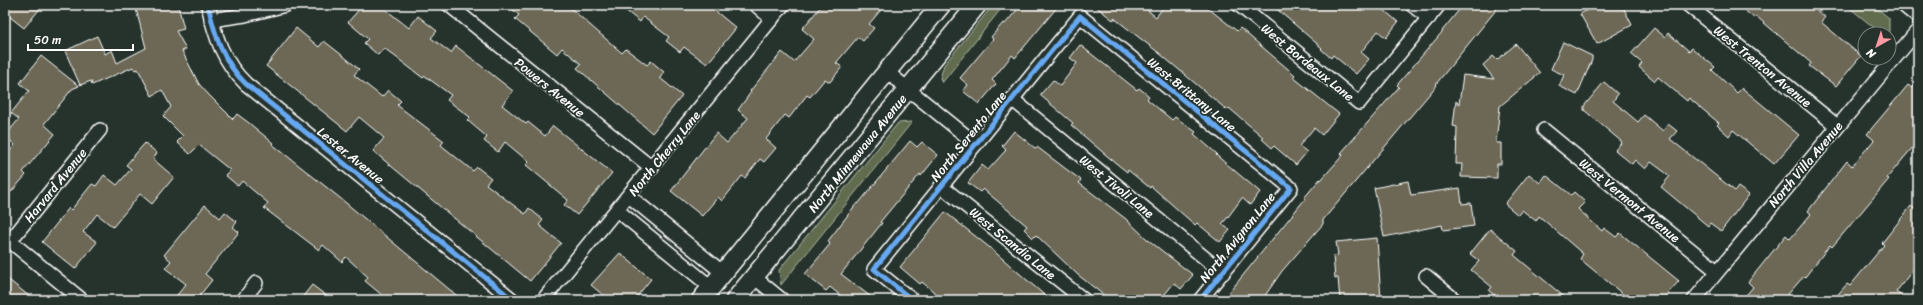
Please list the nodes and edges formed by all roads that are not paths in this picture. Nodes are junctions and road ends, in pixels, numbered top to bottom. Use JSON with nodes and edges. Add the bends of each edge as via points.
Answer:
{"nodes":[{"id":1,"x":208,"y":5,"type":"edge"},
{"id":2,"x":286,"y":5,"type":"edge"},
{"id":3,"x":449,"y":5,"type":"edge"},
{"id":4,"x":756,"y":5,"type":"edge"},
{"id":5,"x":784,"y":5,"type":"edge"},
{"id":6,"x":941,"y":5,"type":"edge"},
{"id":7,"x":977,"y":5,"type":"edge"},
{"id":8,"x":1239,"y":5,"type":"edge"},
{"id":9,"x":1412,"y":5,"type":"edge"},
{"id":10,"x":1439,"y":5,"type":"edge"},
{"id":11,"x":1688,"y":5,"type":"edge"},
{"id":12,"x":1907,"y":5,"type":"edge"},
{"id":13,"x":1918,"y":14,"type":"edge"},
{"id":14,"x":1080,"y":16,"type":"joint"},
{"id":15,"x":772,"y":18,"type":"junction"},
{"id":16,"x":1429,"y":18,"type":"junction"},
{"id":17,"x":211,"y":20,"type":"junction"},
{"id":18,"x":1918,"y":30,"type":"edge"},
{"id":19,"x":887,"y":72,"type":"junction"},
{"id":20,"x":909,"y":90,"type":"junction"},
{"id":21,"x":1012,"y":99,"type":"junction"},
{"id":22,"x":844,"y":123,"type":"junction"},
{"id":23,"x":1837,"y":126,"type":"junction"},
{"id":24,"x":100,"y":130,"type":"dead end"},
{"id":25,"x":1544,"y":130,"type":"dead end"},
{"id":26,"x":976,"y":144,"type":"junction"},
{"id":27,"x":652,"y":168,"type":"junction"},
{"id":28,"x":941,"y":186,"type":"junction"},
{"id":29,"x":1291,"y":188,"type":"joint"},
{"id":30,"x":629,"y":196,"type":"junction"},
{"id":31,"x":617,"y":210,"type":"junction"},
{"id":32,"x":7,"y":239,"type":"edge"},
{"id":33,"x":1717,"y":271,"type":"junction"},
{"id":34,"x":1223,"y":272,"type":"junction"},
{"id":35,"x":723,"y":274,"type":"junction"},
{"id":36,"x":1426,"y":276,"type":"dead end"},
{"id":37,"x":754,"y":277,"type":"junction"},
{"id":38,"x":256,"y":283,"type":"dead end"},
{"id":39,"x":710,"y":296,"type":"edge"},
{"id":40,"x":740,"y":299,"type":"edge"},
{"id":41,"x":82,"y":300,"type":"edge"},
{"id":42,"x":243,"y":300,"type":"edge"},
{"id":43,"x":513,"y":300,"type":"edge"},
{"id":44,"x":543,"y":300,"type":"edge"},
{"id":45,"x":782,"y":300,"type":"edge"},
{"id":46,"x":912,"y":300,"type":"edge"},
{"id":47,"x":1084,"y":300,"type":"edge"},
{"id":48,"x":1200,"y":300,"type":"edge"},
{"id":49,"x":1456,"y":300,"type":"edge"},
{"id":50,"x":1694,"y":300,"type":"edge"}],
"edges":[{"from":1,"to":17,"type":"street","name":"Lester Avenue"},
{"from":2,"to":17,"type":"street"},
{"from":3,"to":27,"type":"street","name":"Powers Avenue"},
{"from":4,"to":15,"type":"street"},
{"from":5,"to":15,"type":"street","name":"North Cherry Lane"},
{"from":6,"to":19,"type":"main road"},
{"from":7,"to":20,"type":"main road","name":"North Minnewawa Avenue"},
{"from":8,"to":16,"type":"street","name":"West Bordeaux Lane","via":[[1359,103]]},
{"from":9,"to":16,"type":"street"},
{"from":10,"to":16,"type":"street"},
{"from":11,"to":23,"type":"street","name":"West Trenton Avenue"},
{"from":12,"to":13,"type":"main road"},
{"from":14,"to":21,"type":"street","name":"North Serento Lane"},
{"from":14,"to":29,"type":"street","name":"West Brittany Lane"},
{"from":15,"to":27,"type":"street","name":"North Cherry Lane"},
{"from":17,"to":43,"type":"street","name":"Lester Avenue","via":[[225,59],[246,84]]},
{"from":18,"to":23,"type":"street","name":"North Villa Avenue"},
{"from":19,"to":20,"type":"street"},
{"from":19,"to":22,"type":"main road"},
{"from":20,"to":26,"type":"street"},
{"from":20,"to":37,"type":"main road","name":"North Minnewawa Avenue"},
{"from":21,"to":26,"type":"street","name":"North Serento Lane"},
{"from":21,"to":34,"type":"street","name":"West Tivoli Lane"},
{"from":22,"to":35,"type":"main road"},
{"from":22,"to":40,"type":"main road","via":[[826,165],[738,274],[736,289]]},
{"from":23,"to":33,"type":"street","name":"North Villa Avenue"},
{"from":24,"to":32,"type":"street","name":"Harvard Avenue"},
{"from":25,"to":33,"type":"street","name":"West Vermont Avenue"},
{"from":26,"to":28,"type":"street","name":"North Serento Lane"},
{"from":27,"to":30,"type":"street","name":"North Cherry Lane"},
{"from":28,"to":46,"type":"street","name":"North Serento Lane","via":[[874,269]]},
{"from":28,"to":47,"type":"street","name":"West Scandia Lane"},
{"from":29,"to":34,"type":"street","name":"North Avignon Lane"},
{"from":30,"to":31,"type":"street","name":"North Cherry Lane"},
{"from":30,"to":35,"type":"street"},
{"from":31,"to":39,"type":"street"},
{"from":31,"to":44,"type":"street","name":"North Cherry Lane"},
{"from":32,"to":41,"type":"street"},
{"from":33,"to":50,"type":"street","name":"North Villa Avenue"},
{"from":34,"to":48,"type":"street","name":"North Avignon Lane"},
{"from":35,"to":39,"type":"main road"},
{"from":36,"to":49,"type":"street"},
{"from":37,"to":40,"type":"main road","name":"North Minnewawa Avenue"},
{"from":37,"to":45,"type":"street"},
{"from":38,"to":42,"type":"street"}]}
